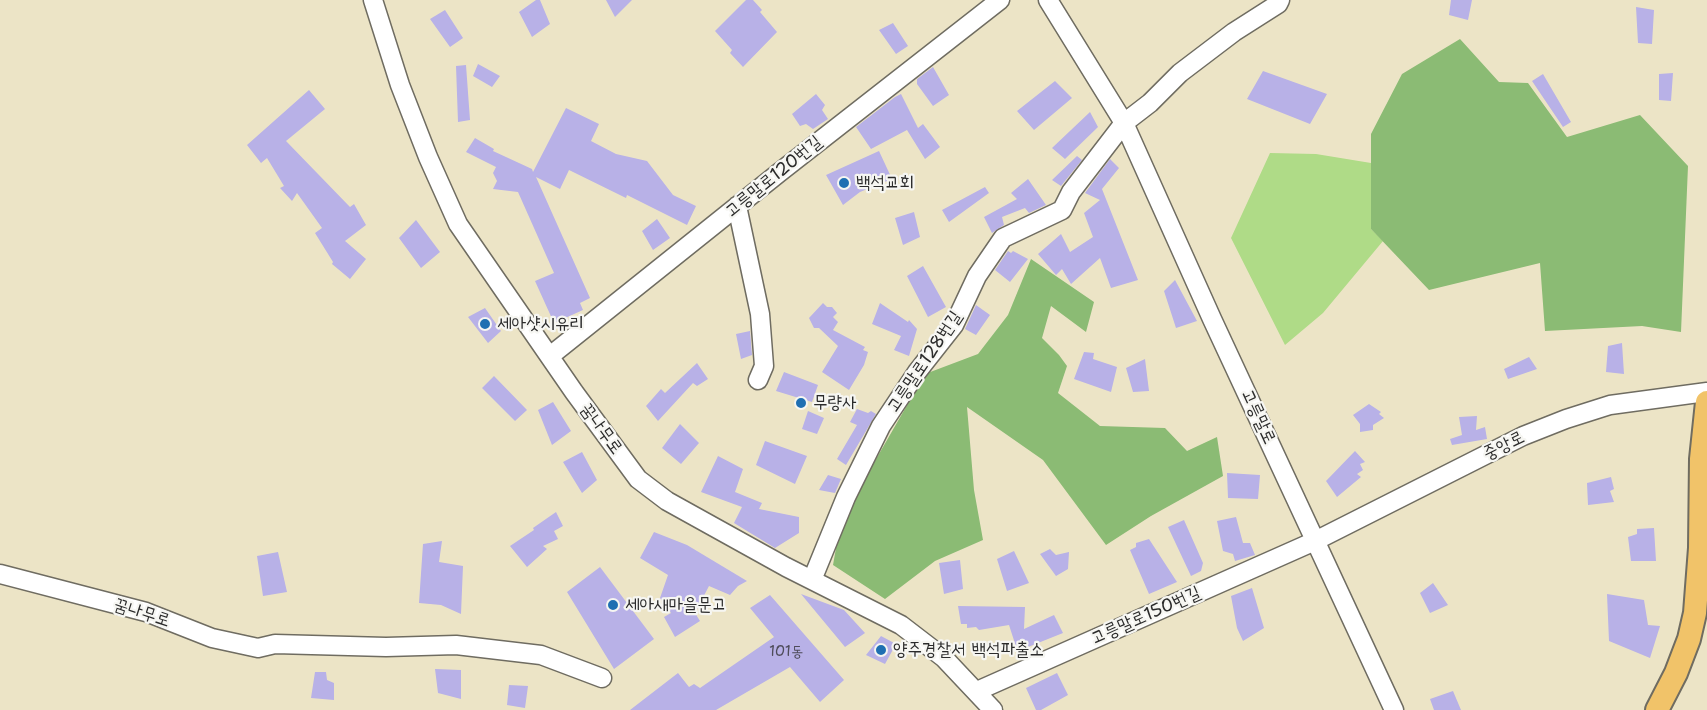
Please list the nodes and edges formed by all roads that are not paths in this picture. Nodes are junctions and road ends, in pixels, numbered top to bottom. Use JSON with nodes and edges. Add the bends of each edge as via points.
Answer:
{"nodes":[{"id":1,"x":373,"y":0,"type":"edge"},
{"id":2,"x":1000,"y":0,"type":"edge"},
{"id":3,"x":1048,"y":0,"type":"edge"},
{"id":4,"x":1280,"y":0,"type":"edge"},
{"id":5,"x":1124,"y":123,"type":"junction"},
{"id":6,"x":737,"y":206,"type":"junction"},
{"id":7,"x":550,"y":356,"type":"junction"},
{"id":8,"x":758,"y":380,"type":"dead end"},
{"id":9,"x":1707,"y":392,"type":"edge"},
{"id":10,"x":1707,"y":402,"type":"edge"},
{"id":11,"x":1703,"y":523,"type":"edge"},
{"id":12,"x":1315,"y":541,"type":"junction"},
{"id":13,"x":0,"y":574,"type":"edge"},
{"id":14,"x":812,"y":580,"type":"junction"},
{"id":15,"x":1707,"y":624,"type":"edge"},
{"id":16,"x":602,"y":678,"type":"dead end"},
{"id":17,"x":977,"y":691,"type":"junction"},
{"id":18,"x":993,"y":710,"type":"edge"},
{"id":19,"x":1394,"y":710,"type":"edge"},
{"id":20,"x":1657,"y":710,"type":"edge"},
{"id":21,"x":1674,"y":710,"type":"edge"}],
"edges":[{"from":1,"to":7,"type":"street","name":"꿈나무로","via":[[400,85],[458,224]]},
{"from":2,"to":6,"type":"street","name":"고릉말로120번길"},
{"from":3,"to":5,"type":"street","name":"고릉말로"},
{"from":4,"to":5,"type":"street","via":[[1180,73]]},
{"from":5,"to":12,"type":"street","name":"고릉말로"},
{"from":5,"to":14,"type":"street","name":"고릉말로128번길","via":[[1071,192],[1062,210],[1003,238],[977,276],[954,325],[916,372],[881,426]]},
{"from":6,"to":7,"type":"street","name":"고릉말로120번길"},
{"from":6,"to":8,"type":"street","via":[[760,314],[764,366]]},
{"from":7,"to":14,"type":"street","name":"꿈나무로","via":[[638,479],[667,501]]},
{"from":9,"to":12,"type":"street","name":"중앙로","via":[[1610,405],[1566,419],[1523,436]]},
{"from":10,"to":11,"type":"main road","via":[[1701,459]]},
{"from":11,"to":20,"type":"main road","via":[[1689,639]]},
{"from":12,"to":17,"type":"street","name":"고릉말로150번길"},
{"from":12,"to":19,"type":"street","name":"고릉말로"},
{"from":13,"to":16,"type":"street","name":"꿈나무로","via":[[146,612],[212,638],[258,648],[275,644],[456,645],[540,655]]},
{"from":14,"to":17,"type":"street","name":"꿈나무로","via":[[901,625],[944,658]]},
{"from":15,"to":21,"type":"main road"},
{"from":17,"to":18,"type":"street","name":"꿈나무로"}]}
